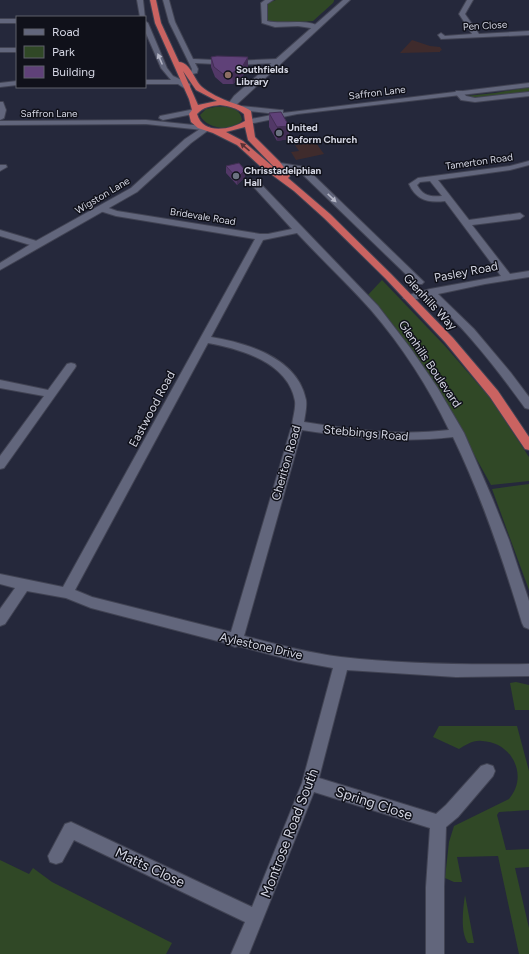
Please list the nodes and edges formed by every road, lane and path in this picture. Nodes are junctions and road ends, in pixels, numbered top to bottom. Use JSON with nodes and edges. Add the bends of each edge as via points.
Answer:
{"nodes":[{"id":1,"x":140,"y":0,"type":"edge"},
{"id":2,"x":153,"y":0,"type":"edge"},
{"id":3,"x":166,"y":0,"type":"edge"},
{"id":4,"x":270,"y":0,"type":"edge"},
{"id":5,"x":346,"y":0,"type":"edge"},
{"id":6,"x":470,"y":0,"type":"edge"},
{"id":7,"x":143,"y":16,"type":"edge"},
{"id":8,"x":0,"y":21,"type":"edge"},
{"id":9,"x":16,"y":21,"type":"edge"},
{"id":10,"x":146,"y":26,"type":"edge"},
{"id":11,"x":317,"y":27,"type":"junction"},
{"id":12,"x":529,"y":33,"type":"edge"},
{"id":13,"x":477,"y":36,"type":"junction"},
{"id":14,"x":442,"y":38,"type":"dead end"},
{"id":15,"x":0,"y":50,"type":"edge"},
{"id":16,"x":16,"y":50,"type":"edge"},
{"id":17,"x":174,"y":57,"type":"junction"},
{"id":18,"x":191,"y":61,"type":"junction"},
{"id":19,"x":278,"y":61,"type":"junction"},
{"id":20,"x":190,"y":74,"type":"junction"},
{"id":21,"x":146,"y":82,"type":"edge"},
{"id":22,"x":179,"y":82,"type":"junction"},
{"id":23,"x":16,"y":83,"type":"edge"},
{"id":24,"x":0,"y":84,"type":"edge"},
{"id":25,"x":529,"y":85,"type":"edge"},
{"id":26,"x":187,"y":86,"type":"junction"},
{"id":27,"x":459,"y":93,"type":"junction"},
{"id":28,"x":529,"y":94,"type":"edge"},
{"id":29,"x":0,"y":104,"type":"edge"},
{"id":30,"x":230,"y":104,"type":"junction"},
{"id":31,"x":241,"y":108,"type":"junction"},
{"id":32,"x":195,"y":110,"type":"junction"},
{"id":33,"x":297,"y":112,"type":"junction"},
{"id":34,"x":0,"y":118,"type":"edge"},
{"id":35,"x":146,"y":122,"type":"junction"},
{"id":36,"x":0,"y":123,"type":"edge"},
{"id":37,"x":249,"y":123,"type":"junction"},
{"id":38,"x":204,"y":129,"type":"junction"},
{"id":39,"x":216,"y":131,"type":"junction"},
{"id":40,"x":529,"y":163,"type":"edge"},
{"id":41,"x":277,"y":164,"type":"junction"},
{"id":42,"x":433,"y":179,"type":"junction"},
{"id":43,"x":254,"y":182,"type":"dead end"},
{"id":44,"x":297,"y":189,"type":"junction"},
{"id":45,"x":447,"y":198,"type":"junction"},
{"id":46,"x":103,"y":209,"type":"junction"},
{"id":47,"x":520,"y":216,"type":"dead end"},
{"id":48,"x":466,"y":223,"type":"junction"},
{"id":49,"x":299,"y":230,"type":"junction"},
{"id":50,"x":0,"y":233,"type":"edge"},
{"id":51,"x":260,"y":237,"type":"junction"},
{"id":52,"x":37,"y":244,"type":"junction"},
{"id":53,"x":383,"y":247,"type":"junction"},
{"id":54,"x":373,"y":262,"type":"junction"},
{"id":55,"x":0,"y":267,"type":"edge"},
{"id":56,"x":529,"y":274,"type":"edge"},
{"id":57,"x":507,"y":277,"type":"junction"},
{"id":58,"x":419,"y":282,"type":"dead end"},
{"id":59,"x":430,"y":292,"type":"junction"},
{"id":60,"x":408,"y":298,"type":"junction"},
{"id":61,"x":205,"y":339,"type":"junction"},
{"id":62,"x":71,"y":366,"type":"dead end"},
{"id":63,"x":0,"y":384,"type":"edge"},
{"id":64,"x":50,"y":394,"type":"junction"},
{"id":65,"x":529,"y":406,"type":"edge"},
{"id":66,"x":298,"y":425,"type":"junction"},
{"id":67,"x":458,"y":433,"type":"junction"},
{"id":68,"x":529,"y":446,"type":"edge"},
{"id":69,"x":0,"y":465,"type":"edge"},
{"id":70,"x":0,"y":579,"type":"edge"},
{"id":71,"x":24,"y":585,"type":"junction"},
{"id":72,"x":67,"y":593,"type":"junction"},
{"id":73,"x":0,"y":620,"type":"edge"},
{"id":74,"x":529,"y":623,"type":"edge"},
{"id":75,"x":235,"y":640,"type":"junction"},
{"id":76,"x":341,"y":663,"type":"junction"},
{"id":77,"x":529,"y":670,"type":"edge"},
{"id":78,"x":487,"y":771,"type":"dead end"},
{"id":79,"x":310,"y":783,"type":"junction"},
{"id":80,"x":438,"y":823,"type":"junction"},
{"id":81,"x":56,"y":856,"type":"dead end"},
{"id":82,"x":256,"y":918,"type":"junction"},
{"id":83,"x":240,"y":954,"type":"edge"},
{"id":84,"x":435,"y":954,"type":"edge"}],
"edges":[{"from":1,"to":7,"type":"street"},
{"from":2,"to":17,"type":"highway","via":[[158,23]]},
{"from":3,"to":18,"type":"street","via":[[172,22]]},
{"from":4,"to":11,"type":"street","via":[[264,3],[264,22]]},
{"from":5,"to":11,"type":"street"},
{"from":6,"to":13,"type":"street","via":[[462,14]]},
{"from":8,"to":9,"type":"street"},
{"from":22,"to":10,"type":"street","one_way":true,"via":[[164,68]]},
{"from":11,"to":19,"type":"street"},
{"from":12,"to":13,"type":"street","name":"Pen Close"},
{"from":13,"to":14,"type":"street","name":"Pen Close"},
{"from":15,"to":16,"type":"street"},
{"from":17,"to":20,"type":"highway"},
{"from":17,"to":26,"type":"highway"},
{"from":18,"to":19,"type":"street"},
{"from":18,"to":20,"type":"street","via":[[195,69],[194,73]]},
{"from":19,"to":30,"type":"street"},
{"from":20,"to":30,"type":"highway","via":[[199,88]]},
{"from":21,"to":22,"type":"street"},
{"from":22,"to":26,"type":"street"},
{"from":23,"to":24,"type":"street"},
{"from":25,"to":27,"type":"street","name":"Saffron Lane"},
{"from":26,"to":32,"type":"highway"},
{"from":27,"to":28,"type":"street","name":"Saffron Lane","via":[[464,98],[472,100]]},
{"from":27,"to":33,"type":"street","name":"Saffron Lane"},
{"from":29,"to":34,"type":"street"},
{"from":30,"to":31,"type":"highway"},
{"from":30,"to":32,"type":"highway","via":[[206,105]]},
{"from":31,"to":33,"type":"street","name":"Saffron Lane"},
{"from":31,"to":37,"type":"highway","name":"Glenhills Way","via":[[248,113]]},
{"from":32,"to":35,"type":"street","name":"Saffron Lane"},
{"from":32,"to":38,"type":"highway","via":[[194,120]]},
{"from":33,"to":37,"type":"street","name":"Saffron Lane"},
{"from":35,"to":36,"type":"street","name":"Saffron Lane"},
{"from":35,"to":38,"type":"street","name":"Saffron Lane"},
{"from":37,"to":39,"type":"highway","via":[[233,129]]},
{"from":37,"to":41,"type":"highway","name":"Glenhills Way","via":[[251,138]]},
{"from":38,"to":39,"type":"highway"},
{"from":38,"to":46,"type":"street","name":"Wigston Lane","via":[[134,190]]},
{"from":44,"to":39,"type":"highway","name":"Glenhills Way","one_way":true,"via":[[240,143]]},
{"from":40,"to":42,"type":"street","name":"Tamerton Road"},
{"from":41,"to":44,"type":"highway","name":"Glenhills Way"},
{"from":41,"to":53,"type":"street","one_way":true,"via":[[302,169]]},
{"from":42,"to":45,"type":"street","name":"Tamerton Road"},
{"from":42,"to":45,"type":"street","name":"Tamerton Road","via":[[418,180],[414,186],[422,198]]},
{"from":43,"to":49,"type":"street","name":"Glenhills Boulevard"},
{"from":44,"to":54,"type":"highway","name":"Glenhills Way"},
{"from":45,"to":48,"type":"street","name":"Tamerton Road"},
{"from":46,"to":51,"type":"street","name":"Bridevale Road"},
{"from":46,"to":52,"type":"street","name":"Wigston Lane"},
{"from":47,"to":48,"type":"street"},
{"from":48,"to":57,"type":"street","name":"Tamerton Road"},
{"from":49,"to":51,"type":"street","name":"Bridevale Road"},
{"from":49,"to":67,"type":"street","name":"Glenhills Boulevard","via":[[380,315],[423,373]]},
{"from":50,"to":52,"type":"street"},
{"from":51,"to":61,"type":"street","name":"Eastwood Road"},
{"from":52,"to":55,"type":"street","name":"Wigston Lane"},
{"from":53,"to":54,"type":"street","via":[[382,254]]},
{"from":53,"to":58,"type":"street"},
{"from":54,"to":60,"type":"highway","name":"Glenhills Way"},
{"from":56,"to":57,"type":"street","name":"Pasley Road"},
{"from":57,"to":59,"type":"street","name":"Pasley Road"},
{"from":59,"to":60,"type":"street","name":"Pasley Road"},
{"from":59,"to":65,"type":"street","via":[[477,340],[508,376]]},
{"from":60,"to":68,"type":"highway","name":"Glenhills Way","via":[[494,394]]},
{"from":61,"to":66,"type":"street","name":"Cheriton Road","via":[[240,346],[280,367],[293,382],[300,400]]},
{"from":61,"to":72,"type":"street","name":"Eastwood Road"},
{"from":62,"to":64,"type":"street"},
{"from":63,"to":64,"type":"street"},
{"from":64,"to":69,"type":"street"},
{"from":66,"to":67,"type":"street","name":"Stebbings Road","via":[[384,437]]},
{"from":66,"to":75,"type":"street","name":"Cheriton Road"},
{"from":67,"to":74,"type":"street","name":"Glenhills Boulevard","via":[[502,536]]},
{"from":70,"to":71,"type":"street","name":"Aylestone Drive"},
{"from":71,"to":72,"type":"street","name":"Aylestone Drive"},
{"from":71,"to":73,"type":"street"},
{"from":72,"to":75,"type":"street","name":"Aylestone Drive","via":[[91,602]]},
{"from":75,"to":76,"type":"street","name":"Aylestone Drive"},
{"from":76,"to":77,"type":"street","name":"Aylestone Drive","via":[[456,671]]},
{"from":76,"to":79,"type":"street","name":"Montrose Road South"},
{"from":78,"to":80,"type":"street"},
{"from":79,"to":80,"type":"street","name":"Spring Close"},
{"from":79,"to":82,"type":"street","name":"Montrose Road South"},
{"from":80,"to":84,"type":"street"},
{"from":81,"to":82,"type":"street","name":"Matts Close","via":[[71,830]]},
{"from":82,"to":83,"type":"street","name":"Montrose Road South"}]}
